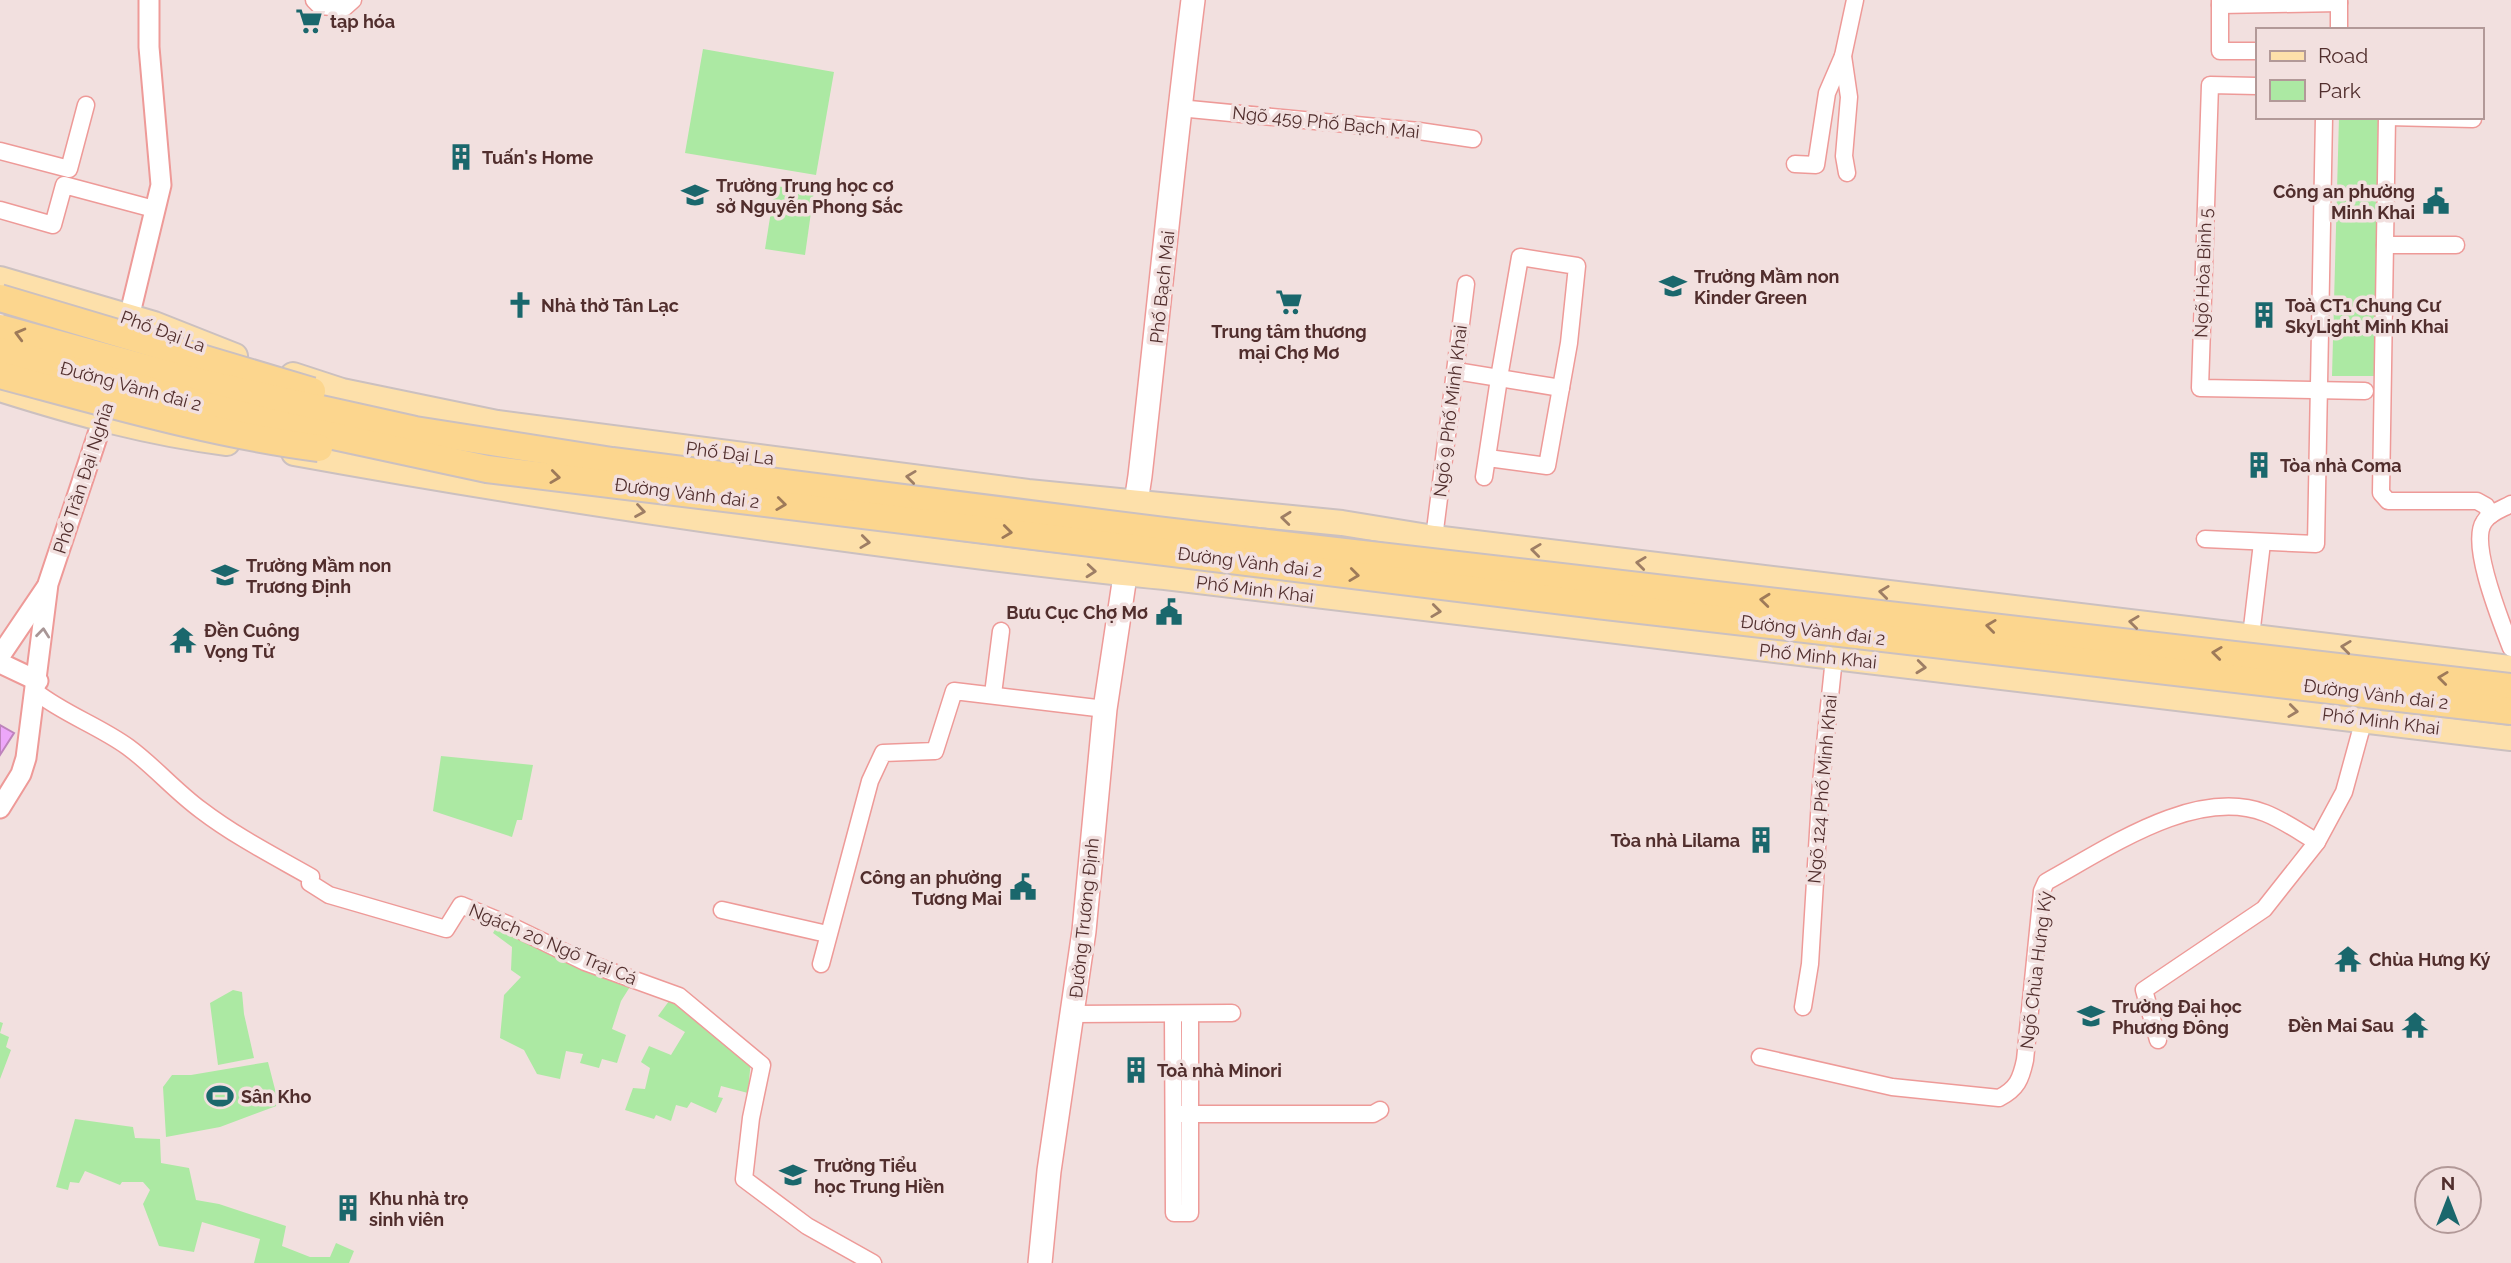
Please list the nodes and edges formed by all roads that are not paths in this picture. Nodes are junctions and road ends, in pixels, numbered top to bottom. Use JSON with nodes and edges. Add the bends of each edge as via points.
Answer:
{"nodes":[{"id":1,"x":149,"y":0,"type":"edge"},
{"id":2,"x":314,"y":0,"type":"edge"},
{"id":3,"x":1193,"y":0,"type":"edge"},
{"id":4,"x":1855,"y":0,"type":"edge"},
{"id":5,"x":2220,"y":2,"type":"edge"},
{"id":6,"x":2339,"y":2,"type":"edge"},
{"id":7,"x":349,"y":4,"type":"edge"},
{"id":8,"x":2339,"y":28,"type":"edge"},
{"id":9,"x":2256,"y":51,"type":"edge"},
{"id":10,"x":1843,"y":56,"type":"junction"},
{"id":11,"x":2256,"y":86,"type":"edge"},
{"id":12,"x":86,"y":105,"type":"dead end"},
{"id":13,"x":1180,"y":108,"type":"junction"},
{"id":14,"x":2324,"y":119,"type":"edge"},
{"id":15,"x":2387,"y":119,"type":"edge"},
{"id":16,"x":1473,"y":139,"type":"dead end"},
{"id":17,"x":0,"y":151,"type":"edge"},
{"id":18,"x":1795,"y":164,"type":"dead end"},
{"id":19,"x":1847,"y":173,"type":"dead end"},
{"id":20,"x":66,"y":177,"type":"junction"},
{"id":21,"x":154,"y":209,"type":"junction"},
{"id":22,"x":0,"y":210,"type":"edge"},
{"id":23,"x":2385,"y":245,"type":"junction"},
{"id":24,"x":2456,"y":245,"type":"dead end"},
{"id":25,"x":0,"y":279,"type":"edge"},
{"id":26,"x":1466,"y":284,"type":"dead end"},
{"id":27,"x":0,"y":298,"type":"edge"},
{"id":28,"x":0,"y":308,"type":"edge"},
{"id":29,"x":129,"y":317,"type":"junction"},
{"id":30,"x":0,"y":328,"type":"edge"},
{"id":31,"x":122,"y":344,"type":"junction"},
{"id":32,"x":0,"y":351,"type":"edge"},
{"id":33,"x":0,"y":359,"type":"edge"},
{"id":34,"x":1455,"y":371,"type":"junction"},
{"id":35,"x":0,"y":375,"type":"edge"},
{"id":36,"x":1499,"y":378,"type":"junction"},
{"id":37,"x":325,"y":387,"type":"junction"},
{"id":38,"x":1561,"y":388,"type":"junction"},
{"id":39,"x":0,"y":389,"type":"edge"},
{"id":40,"x":111,"y":389,"type":"junction"},
{"id":41,"x":2320,"y":390,"type":"junction"},
{"id":42,"x":2365,"y":391,"type":"dead end"},
{"id":43,"x":103,"y":421,"type":"junction"},
{"id":44,"x":492,"y":441,"type":"junction"},
{"id":45,"x":1488,"y":458,"type":"junction"},
{"id":46,"x":331,"y":460,"type":"junction"},
{"id":47,"x":488,"y":469,"type":"junction"},
{"id":48,"x":1484,"y":477,"type":"dead end"},
{"id":49,"x":946,"y":481,"type":"junction"},
{"id":50,"x":1137,"y":501,"type":"junction"},
{"id":51,"x":2511,"y":504,"type":"edge"},
{"id":52,"x":2491,"y":515,"type":"junction"},
{"id":53,"x":1434,"y":538,"type":"junction"},
{"id":54,"x":2205,"y":539,"type":"dead end"},
{"id":55,"x":2262,"y":542,"type":"junction"},
{"id":56,"x":940,"y":551,"type":"junction"},
{"id":57,"x":1125,"y":573,"type":"junction"},
{"id":58,"x":48,"y":584,"type":"junction"},
{"id":59,"x":2061,"y":613,"type":"junction"},
{"id":60,"x":2179,"y":627,"type":"junction"},
{"id":61,"x":1001,"y":631,"type":"dead end"},
{"id":62,"x":2251,"y":636,"type":"junction"},
{"id":63,"x":2511,"y":648,"type":"edge"},
{"id":64,"x":0,"y":656,"type":"edge"},
{"id":65,"x":1834,"y":658,"type":"junction"},
{"id":66,"x":0,"y":663,"type":"edge"},
{"id":67,"x":2511,"y":668,"type":"edge"},
{"id":68,"x":2055,"y":682,"type":"junction"},
{"id":69,"x":37,"y":686,"type":"junction"},
{"id":70,"x":2511,"y":687,"type":"edge"},
{"id":71,"x":993,"y":694,"type":"junction"},
{"id":72,"x":2172,"y":696,"type":"junction"},
{"id":73,"x":1105,"y":709,"type":"junction"},
{"id":74,"x":2511,"y":711,"type":"edge"},
{"id":75,"x":2364,"y":719,"type":"junction"},
{"id":76,"x":2511,"y":738,"type":"edge"},
{"id":77,"x":0,"y":808,"type":"edge"},
{"id":78,"x":2317,"y":842,"type":"junction"},
{"id":79,"x":722,"y":910,"type":"dead end"},
{"id":80,"x":827,"y":934,"type":"junction"},
{"id":81,"x":821,"y":964,"type":"dead end"},
{"id":82,"x":1803,"y":1007,"type":"dead end"},
{"id":83,"x":1232,"y":1013,"type":"dead end"},
{"id":84,"x":1073,"y":1014,"type":"junction"},
{"id":85,"x":1182,"y":1014,"type":"junction"},
{"id":86,"x":2158,"y":1040,"type":"dead end"},
{"id":87,"x":1760,"y":1057,"type":"dead end"},
{"id":88,"x":1380,"y":1110,"type":"dead end"},
{"id":89,"x":1182,"y":1114,"type":"junction"},
{"id":90,"x":873,"y":1263,"type":"edge"},
{"id":91,"x":1040,"y":1263,"type":"edge"}],
"edges":[{"from":1,"to":21,"type":"street","name":"Phố Trần Đại Nghĩa","via":[[161,186]]},
{"from":2,"to":7,"type":"street","via":[[320,6]]},
{"from":3,"to":13,"type":"main road","name":"Phố Bạch Mai"},
{"from":4,"to":10,"type":"street"},
{"from":5,"to":6,"type":"street"},
{"from":5,"to":9,"type":"street","via":[[2220,51]]},
{"from":6,"to":8,"type":"street"},
{"from":10,"to":18,"type":"street","via":[[1827,93],[1816,165]]},
{"from":10,"to":19,"type":"street","via":[[1849,97]]},
{"from":11,"to":41,"type":"street","name":"Ngõ Hòa Bình 5","via":[[2210,85],[2200,388]]},
{"from":12,"to":20,"type":"street"},
{"from":13,"to":16,"type":"street","name":"Ngõ 459 Phố Bạch Mai"},
{"from":13,"to":50,"type":"main road","name":"Phố Bạch Mai"},
{"from":14,"to":41,"type":"street"},
{"from":15,"to":23,"type":"street"},
{"from":17,"to":20,"type":"street"},
{"from":20,"to":21,"type":"street"},
{"from":20,"to":22,"type":"street","via":[[53,225]]},
{"from":21,"to":29,"type":"street","name":"Phố Trần Đại Nghĩa"},
{"from":23,"to":24,"type":"street"},
{"from":23,"to":52,"type":"street","via":[[2384,498],[2397,502],[2477,501]]},
{"from":25,"to":29,"type":"main road","name":"Phố Đại La"},
{"from":26,"to":34,"type":"street","name":"Ngõ 9 Phố Minh Khai"},
{"from":27,"to":44,"type":"highway","bridge":true},
{"from":28,"to":31,"type":"main road","name":"Phố Đại La"},
{"from":29,"to":31,"type":"street","name":"Phố Trần Đại Nghĩa"},
{"from":29,"to":37,"type":"main road","name":"Phố Đại La"},
{"from":44,"to":30,"type":"highway","name":"Đường Vành đai 2","one_way":true,"bridge":true,"via":[[415,430],[186,379]]},
{"from":31,"to":37,"type":"main road","name":"Phố Đại La","via":[[228,373]]},
{"from":31,"to":40,"type":"street","name":"Phố Trần Đại Nghĩa"},
{"from":32,"to":47,"type":"highway","name":"Đường Vành đai 2","bridge":true,"via":[[274,423]]},
{"from":33,"to":40,"type":"main road"},
{"from":34,"to":36,"type":"street"},
{"from":34,"to":53,"type":"street","name":"Ngõ 9 Phố Minh Khai"},
{"from":35,"to":47,"type":"highway","bridge":true,"via":[[260,440]]},
{"from":36,"to":38,"type":"street"},
{"from":36,"to":38,"type":"street","via":[[1520,257],[1577,266]]},
{"from":36,"to":45,"type":"street"},
{"from":49,"to":37,"type":"main road","name":"Phố Đại La","one_way":true,"via":[[497,423]]},
{"from":38,"to":45,"type":"street","via":[[1546,466]]},
{"from":39,"to":43,"type":"main road"},
{"from":40,"to":43,"type":"street","name":"Phố Trần Đại Nghĩa"},
{"from":40,"to":46,"type":"main road","via":[[209,414]]},
{"from":41,"to":42,"type":"street","name":"Ngõ Hòa Bình 5"},
{"from":41,"to":55,"type":"street","via":[[2316,544]]},
{"from":43,"to":46,"type":"main road"},
{"from":43,"to":58,"type":"street","name":"Phố Trần Đại Nghĩa"},
{"from":70,"to":44,"type":"highway","name":"Đường Vành đai 2","one_way":true,"bridge":true,"via":[[1164,531],[612,461]]},
{"from":45,"to":48,"type":"street"},
{"from":46,"to":56,"type":"main road","one_way":true,"via":[[695,520]]},
{"from":47,"to":74,"type":"highway","name":"Đường Vành đai 2","one_way":true,"bridge":true},
{"from":49,"to":50,"type":"main road","name":"Phố Đại La"},
{"from":49,"to":56,"type":"main road"},
{"from":53,"to":50,"type":"main road","one_way":true,"via":[[1342,523]]},
{"from":50,"to":57,"type":"main road","name":"Phố Bạch Mai"},
{"from":51,"to":52,"type":"street"},
{"from":52,"to":63,"type":"street","via":[[2481,527],[2480,552]]},
{"from":59,"to":53,"type":"main road","one_way":true},
{"from":54,"to":55,"type":"street"},
{"from":55,"to":62,"type":"street"},
{"from":56,"to":57,"type":"main road","one_way":true},
{"from":57,"to":65,"type":"main road","name":"Phố Minh Khai","one_way":true},
{"from":57,"to":73,"type":"main road","name":"Đường Trương Định"},
{"from":58,"to":64,"type":"street","name":"Phố Trần Đại Nghĩa"},
{"from":69,"to":58,"type":"street","name":"Phố Trần Đại Nghĩa","one_way":true},
{"from":60,"to":59,"type":"main road","one_way":true},
{"from":59,"to":68,"type":"main road","via":[[2076,626],[2081,651],[2070,672]]},
{"from":60,"to":62,"type":"main road"},
{"from":60,"to":72,"type":"main road","via":[[2159,638],[2150,654],[2155,679]]},
{"from":61,"to":71,"type":"street"},
{"from":67,"to":62,"type":"main road","one_way":true},
{"from":65,"to":68,"type":"main road","name":"Phố Minh Khai","one_way":true},
{"from":65,"to":82,"type":"street","name":"Ngõ 124 Phố Minh Khai"},
{"from":66,"to":69,"type":"street"},
{"from":68,"to":72,"type":"main road","name":"Phố Minh Khai"},
{"from":69,"to":77,"type":"street","name":"Phố Trần Đại Nghĩa","via":[[26,758]]},
{"from":69,"to":90,"type":"street","name":"Ngách 20 Ngõ Trại Cá","via":[[50,703],[130,748],[198,809],[311,877],[310,883],[329,895],[446,929],[461,905],[585,962],[679,996],[762,1065],[744,1179],[807,1226]]},
{"from":71,"to":73,"type":"street"},
{"from":71,"to":80,"type":"street","via":[[954,691],[935,751],[883,753],[870,781]]},
{"from":72,"to":75,"type":"main road","name":"Phố Minh Khai","one_way":true},
{"from":73,"to":84,"type":"main road","name":"Đường Trương Định"},
{"from":75,"to":76,"type":"main road","name":"Phố Minh Khai"},
{"from":75,"to":78,"type":"street","via":[[2344,792]]},
{"from":78,"to":86,"type":"street","via":[[2264,909],[2144,990]]},
{"from":78,"to":87,"type":"street","name":"Ngõ Chùa Hưng Ký","via":[[2264,813],[2210,808],[2156,824],[2046,882],[2021,1079],[2013,1091],[1999,1098],[1892,1087]]},
{"from":79,"to":80,"type":"street"},
{"from":80,"to":81,"type":"street"},
{"from":83,"to":85,"type":"street"},
{"from":84,"to":85,"type":"street"},
{"from":84,"to":91,"type":"main road","name":"Đường Trương Định"},
{"from":85,"to":89,"type":"street"},
{"from":88,"to":89,"type":"street","via":[[1373,1114]]},
{"from":89,"to":89,"type":"street","via":[[1174,1213],[1190,1213]]}]}
